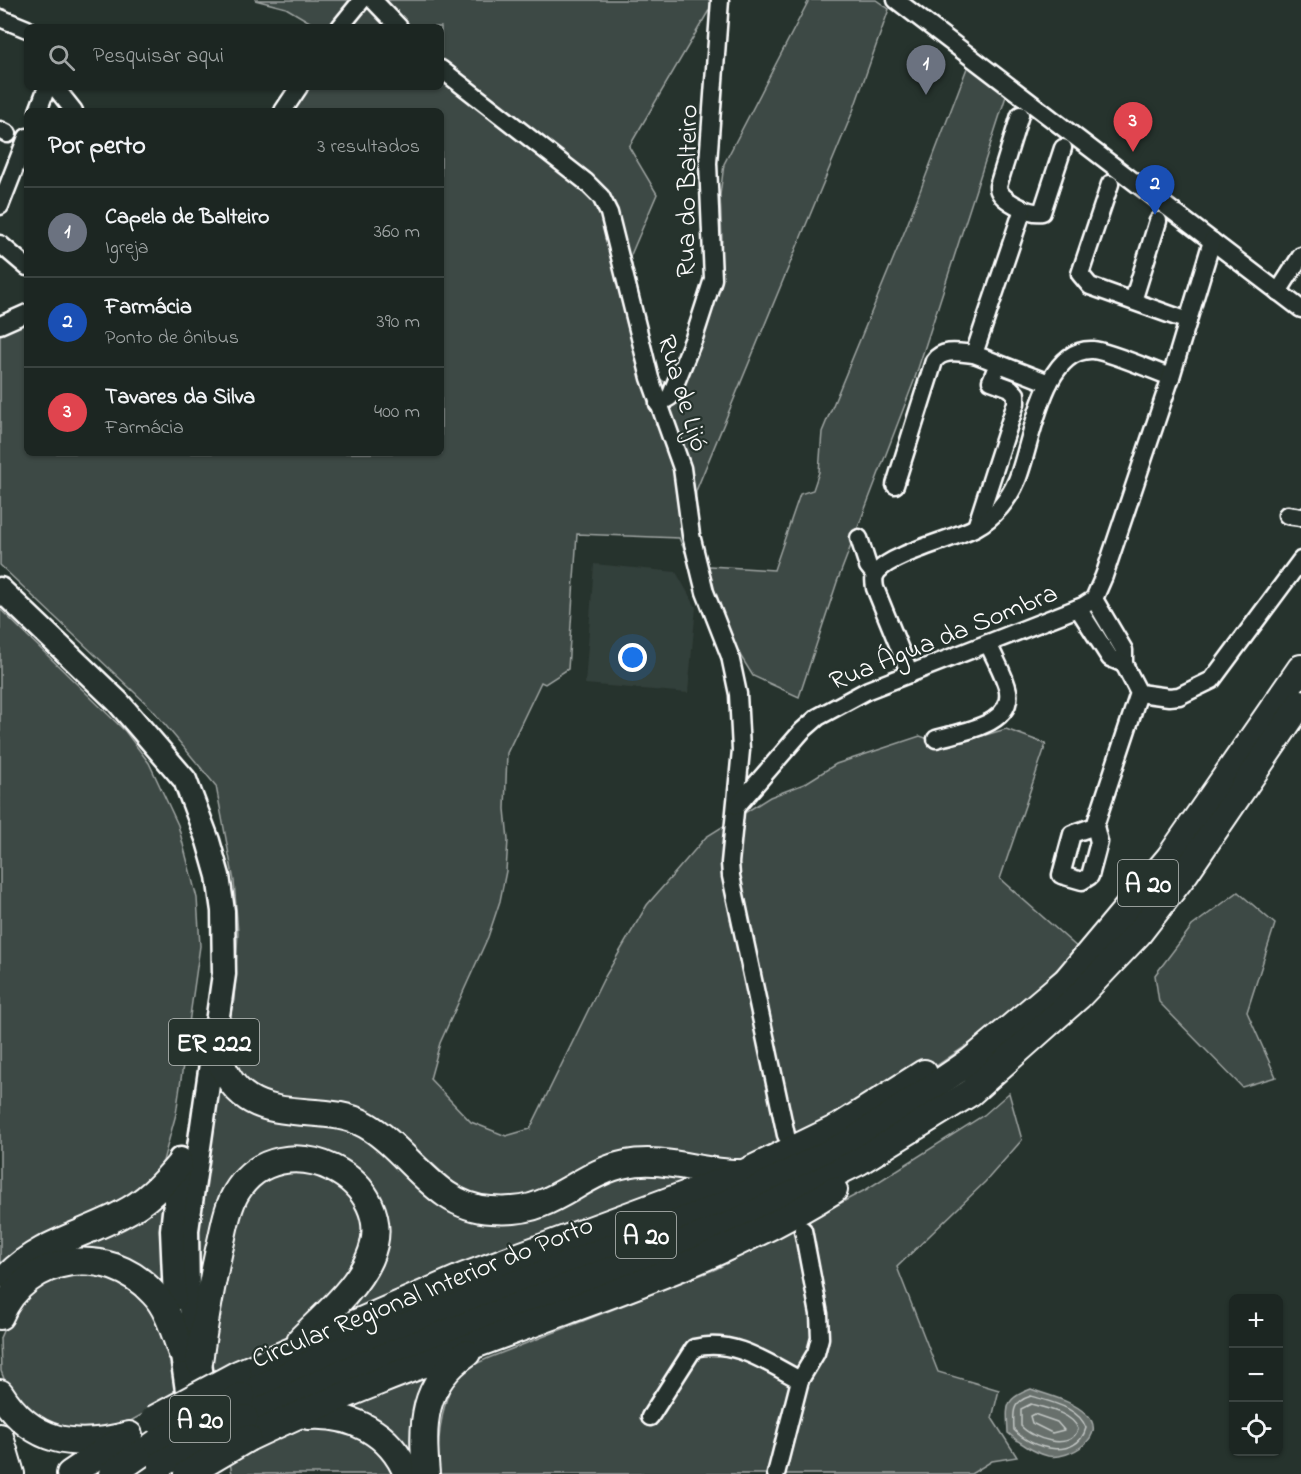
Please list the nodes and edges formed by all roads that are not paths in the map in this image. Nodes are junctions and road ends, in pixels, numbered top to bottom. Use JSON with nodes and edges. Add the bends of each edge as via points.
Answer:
{"nodes":[{"id":1,"x":362,"y":0,"type":"edge"},
{"id":2,"x":373,"y":0,"type":"edge"},
{"id":3,"x":720,"y":0,"type":"edge"},
{"id":4,"x":896,"y":0,"type":"edge"},
{"id":5,"x":0,"y":18,"type":"edge"},
{"id":6,"x":342,"y":24,"type":"edge"},
{"id":7,"x":396,"y":24,"type":"edge"},
{"id":8,"x":24,"y":28,"type":"edge"},
{"id":9,"x":444,"y":71,"type":"edge"},
{"id":10,"x":46,"y":90,"type":"edge"},
{"id":11,"x":57,"y":90,"type":"edge"},
{"id":12,"x":297,"y":90,"type":"edge"},
{"id":13,"x":39,"y":108,"type":"edge"},
{"id":14,"x":72,"y":108,"type":"edge"},
{"id":15,"x":285,"y":108,"type":"edge"},
{"id":16,"x":1020,"y":115,"type":"dead end"},
{"id":17,"x":24,"y":146,"type":"edge"},
{"id":18,"x":1063,"y":148,"type":"dead end"},
{"id":19,"x":1110,"y":184,"type":"dead end"},
{"id":20,"x":0,"y":206,"type":"edge"},
{"id":21,"x":1023,"y":209,"type":"junction"},
{"id":22,"x":1158,"y":220,"type":"dead end"},
{"id":23,"x":1212,"y":241,"type":"junction"},
{"id":24,"x":0,"y":244,"type":"edge"},
{"id":25,"x":1301,"y":256,"type":"edge"},
{"id":26,"x":24,"y":264,"type":"edge"},
{"id":27,"x":1278,"y":292,"type":"junction"},
{"id":28,"x":1133,"y":301,"type":"junction"},
{"id":29,"x":1301,"y":309,"type":"edge"},
{"id":30,"x":24,"y":314,"type":"edge"},
{"id":31,"x":1188,"y":321,"type":"junction"},
{"id":32,"x":0,"y":325,"type":"edge"},
{"id":33,"x":974,"y":354,"type":"junction"},
{"id":34,"x":998,"y":363,"type":"junction"},
{"id":35,"x":1171,"y":377,"type":"junction"},
{"id":36,"x":1049,"y":383,"type":"junction"},
{"id":37,"x":658,"y":404,"type":"junction"},
{"id":38,"x":896,"y":486,"type":"dead end"},
{"id":39,"x":976,"y":527,"type":"junction"},
{"id":40,"x":859,"y":538,"type":"dead end"},
{"id":41,"x":1301,"y":560,"type":"edge"},
{"id":42,"x":875,"y":575,"type":"junction"},
{"id":43,"x":0,"y":589,"type":"edge"},
{"id":44,"x":1094,"y":599,"type":"junction"},
{"id":45,"x":1078,"y":608,"type":"junction"},
{"id":46,"x":988,"y":643,"type":"junction"},
{"id":47,"x":1124,"y":664,"type":"junction"},
{"id":48,"x":1301,"y":668,"type":"edge"},
{"id":49,"x":910,"y":674,"type":"junction"},
{"id":50,"x":1139,"y":693,"type":"junction"},
{"id":51,"x":1301,"y":703,"type":"edge"},
{"id":52,"x":150,"y":739,"type":"junction"},
{"id":53,"x":936,"y":739,"type":"dead end"},
{"id":54,"x":737,"y":806,"type":"junction"},
{"id":55,"x":1095,"y":826,"type":"dead end"},
{"id":56,"x":1021,"y":1019,"type":"junction"},
{"id":57,"x":214,"y":1046,"type":"junction"},
{"id":58,"x":970,"y":1093,"type":"junction"},
{"id":59,"x":786,"y":1135,"type":"dead end"},
{"id":60,"x":179,"y":1165,"type":"junction"},
{"id":61,"x":744,"y":1173,"type":"junction"},
{"id":62,"x":803,"y":1230,"type":"dead end"},
{"id":63,"x":0,"y":1285,"type":"edge"},
{"id":64,"x":0,"y":1316,"type":"edge"},
{"id":65,"x":487,"y":1340,"type":"junction"},
{"id":66,"x":288,"y":1350,"type":"junction"},
{"id":67,"x":190,"y":1357,"type":"junction"},
{"id":68,"x":800,"y":1380,"type":"junction"},
{"id":69,"x":0,"y":1393,"type":"edge"},
{"id":70,"x":243,"y":1406,"type":"junction"},
{"id":71,"x":293,"y":1417,"type":"junction"},
{"id":72,"x":650,"y":1417,"type":"dead end"},
{"id":73,"x":129,"y":1435,"type":"junction"},
{"id":74,"x":0,"y":1437,"type":"edge"},
{"id":75,"x":155,"y":1449,"type":"edge"},
{"id":76,"x":11,"y":1474,"type":"edge"},
{"id":77,"x":70,"y":1474,"type":"edge"},
{"id":78,"x":112,"y":1474,"type":"edge"},
{"id":79,"x":188,"y":1474,"type":"edge"},
{"id":80,"x":199,"y":1474,"type":"edge"},
{"id":81,"x":219,"y":1474,"type":"edge"},
{"id":82,"x":407,"y":1474,"type":"edge"},
{"id":83,"x":426,"y":1474,"type":"edge"},
{"id":84,"x":776,"y":1474,"type":"edge"}],
"edges":[{"from":1,"to":6,"type":"street"},
{"from":2,"to":7,"type":"street"},
{"from":3,"to":37,"type":"street","name":"Rua do Balteiro","via":[[708,163],[714,279],[670,397]]},
{"from":4,"to":23,"type":"street"},
{"from":5,"to":8,"type":"street"},
{"from":9,"to":37,"type":"street","name":"Rua de Lijó","via":[[601,197],[609,213]]},
{"from":10,"to":13,"type":"street"},
{"from":11,"to":14,"type":"street"},
{"from":12,"to":15,"type":"street"},
{"from":16,"to":21,"type":"street","via":[[997,188]]},
{"from":17,"to":20,"type":"street"},
{"from":18,"to":21,"type":"street","via":[[1042,212]]},
{"from":19,"to":28,"type":"street","via":[[1080,274],[1090,286]]},
{"from":21,"to":33,"type":"street"},
{"from":22,"to":28,"type":"street"},
{"from":23,"to":27,"type":"street"},
{"from":23,"to":31,"type":"street","name":"Rua Água da Sombra"},
{"from":24,"to":26,"type":"street"},
{"from":25,"to":27,"type":"street"},
{"from":27,"to":29,"type":"street"},
{"from":28,"to":31,"type":"street"},
{"from":30,"to":32,"type":"street"},
{"from":31,"to":35,"type":"street","name":"Rua Água da Sombra"},
{"from":33,"to":34,"type":"street"},
{"from":33,"to":38,"type":"street","via":[[948,352],[934,361]]},
{"from":34,"to":36,"type":"street"},
{"from":34,"to":39,"type":"street","via":[[991,381],[1010,388],[1016,394],[1016,403]]},
{"from":35,"to":36,"type":"street","via":[[1095,350],[1070,355]]},
{"from":35,"to":44,"type":"street","name":"Rua Água da Sombra"},
{"from":36,"to":39,"type":"street","via":[[1017,481],[1004,504]]},
{"from":37,"to":54,"type":"street","name":"Rua de Lijó","via":[[682,468],[691,535],[738,694],[741,750]]},
{"from":39,"to":42,"type":"street","via":[[905,555]]},
{"from":40,"to":42,"type":"street"},
{"from":41,"to":50,"type":"street","via":[[1212,680],[1179,696]]},
{"from":42,"to":49,"type":"street","via":[[875,588]]},
{"from":43,"to":52,"type":"main road","number":"ER 222","via":[[118,702]]},
{"from":44,"to":45,"type":"street","name":"Rua Água da Sombra"},
{"from":44,"to":47,"type":"street","via":[[1124,650]]},
{"from":45,"to":46,"type":"street","name":"Rua Água da Sombra"},
{"from":45,"to":47,"type":"street","via":[[1110,658]]},
{"from":46,"to":49,"type":"street","name":"Rua Água da Sombra"},
{"from":46,"to":53,"type":"street","via":[[1008,689],[1006,705],[995,719]]},
{"from":47,"to":50,"type":"street"},
{"from":48,"to":56,"type":"highway","name":"Circular Regional Interior do Porto","number":"A 20","via":[[1170,857],[1066,981]]},
{"from":49,"to":54,"type":"street","name":"Rua Água da Sombra","via":[[868,690],[818,717]]},
{"from":50,"to":55,"type":"street"},
{"from":51,"to":58,"type":"highway","name":"Circular Regional Interior do Porto","number":"A 20","via":[[1186,872],[1138,934],[1079,996]]},
{"from":52,"to":57,"type":"main road","number":"ER 222","via":[[185,780],[218,876],[224,974]]},
{"from":52,"to":60,"type":"main road","number":"ER 222","via":[[196,846],[205,880],[212,941],[206,1015]]},
{"from":54,"to":59,"type":"street","via":[[731,876]]},
{"from":56,"to":61,"type":"highway","via":[[1000,1024],[839,1127]]},
{"from":56,"to":70,"type":"highway","name":"Circular Regional Interior do Porto","number":"A 20","via":[[971,1061],[851,1142],[724,1205],[331,1354]]},
{"from":57,"to":61,"type":"highway","via":[[226,1075],[247,1098],[261,1106],[344,1117],[364,1124],[447,1195],[468,1206],[513,1210],[540,1204],[592,1176],[625,1164],[650,1161],[715,1173]]},
{"from":57,"to":67,"type":"main road","number":"ER 222","via":[[187,1230]]},
{"from":58,"to":65,"type":"highway","via":[[951,1116],[804,1209],[745,1241]]},
{"from":58,"to":70,"type":"highway","name":"Circular Regional Interior do Porto","number":"A 20","via":[[860,1161],[732,1224]]},
{"from":60,"to":63,"type":"highway","via":[[147,1198],[122,1215],[48,1247],[16,1268]]},
{"from":60,"to":67,"type":"main road","number":"ER 222","via":[[171,1261]]},
{"from":61,"to":66,"type":"highway","via":[[465,1276]]},
{"from":62,"to":68,"type":"street","via":[[820,1338]]},
{"from":64,"to":67,"type":"highway","via":[[8,1299],[25,1280],[54,1265],[86,1261],[114,1266],[155,1294]]},
{"from":65,"to":71,"type":"highway"},
{"from":65,"to":83,"type":"highway","via":[[464,1355],[434,1389],[422,1430]]},
{"from":66,"to":67,"type":"highway","via":[[357,1279],[369,1259],[374,1237],[373,1215],[366,1197],[337,1169],[306,1159],[267,1166],[236,1192],[227,1215],[206,1314]]},
{"from":66,"to":70,"type":"highway"},
{"from":67,"to":80,"type":"main road","number":"ER 222"},
{"from":67,"to":81,"type":"main road","number":"ER 222"},
{"from":68,"to":72,"type":"street","via":[[742,1350],[711,1343],[694,1348]]},
{"from":68,"to":84,"type":"street"},
{"from":69,"to":73,"type":"highway","via":[[10,1410],[51,1438],[76,1443]]},
{"from":70,"to":71,"type":"highway"},
{"from":70,"to":75,"type":"highway","bridge":true},
{"from":70,"to":75,"type":"highway","name":"Circular Regional Interior do Porto","number":"A 20","bridge":true},
{"from":70,"to":79,"type":"highway","bridge":true},
{"from":71,"to":82,"type":"highway","via":[[350,1418],[371,1429],[390,1446]]},
{"from":73,"to":75,"type":"highway"},
{"from":73,"to":77,"type":"highway"},
{"from":74,"to":76,"type":"highway"},
{"from":75,"to":78,"type":"highway","name":"Circular Regional Interior do Porto","number":"A 20"}]}
